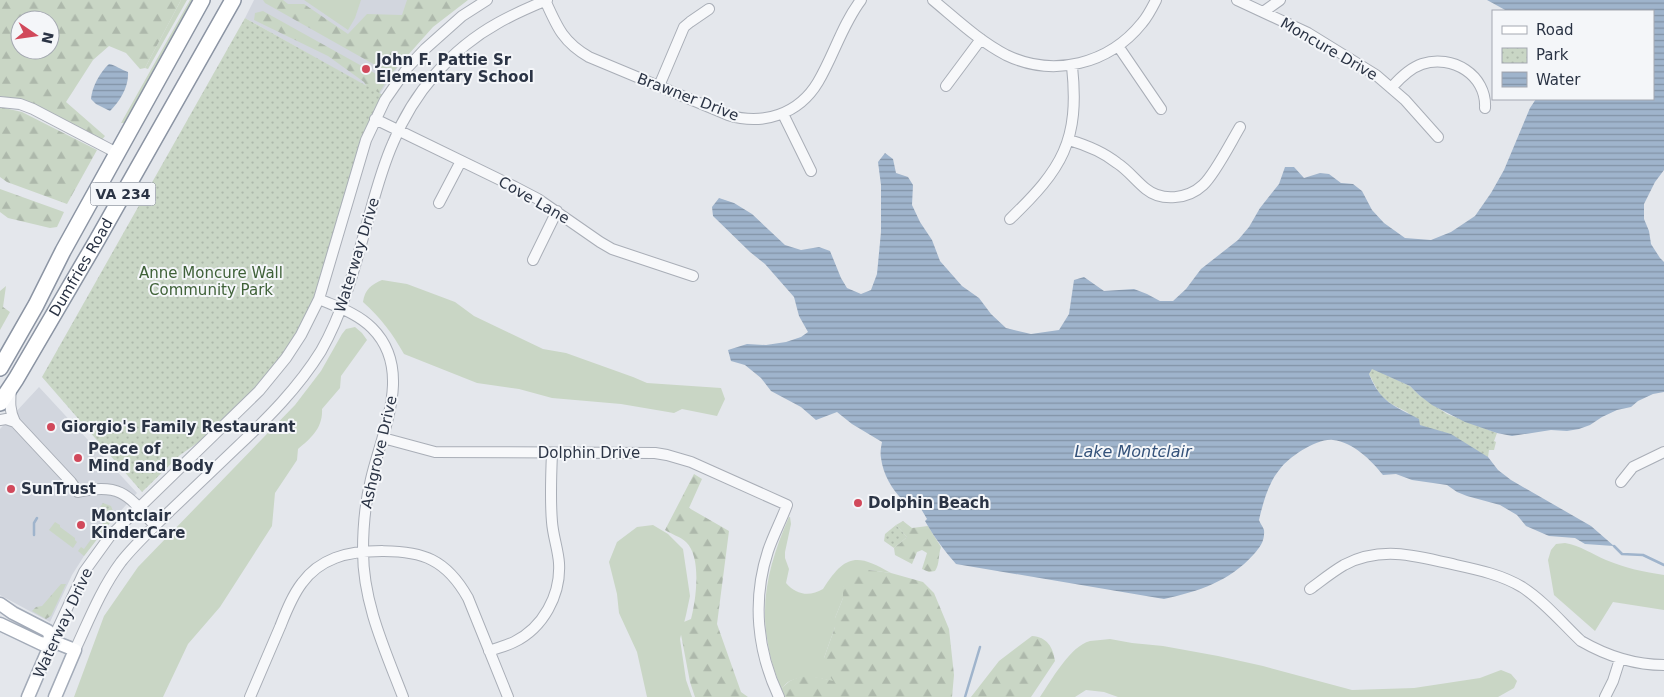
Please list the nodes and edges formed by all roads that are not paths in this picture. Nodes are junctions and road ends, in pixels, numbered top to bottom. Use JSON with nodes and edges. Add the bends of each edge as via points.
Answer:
{"nodes":[{"id":1,"x":202,"y":0,"type":"edge"},
{"id":2,"x":233,"y":0,"type":"edge"},
{"id":3,"x":487,"y":0,"type":"edge"},
{"id":4,"x":546,"y":0,"type":"edge"},
{"id":5,"x":861,"y":0,"type":"edge"},
{"id":6,"x":933,"y":0,"type":"edge"},
{"id":7,"x":1156,"y":0,"type":"edge"},
{"id":8,"x":1237,"y":0,"type":"edge"},
{"id":9,"x":1280,"y":0,"type":"edge"},
{"id":10,"x":709,"y":9,"type":"dead end"},
{"id":11,"x":1263,"y":12,"type":"junction"},
{"id":12,"x":981,"y":39,"type":"junction"},
{"id":13,"x":1118,"y":46,"type":"junction"},
{"id":14,"x":1072,"y":66,"type":"junction"},
{"id":15,"x":659,"y":86,"type":"junction"},
{"id":16,"x":946,"y":86,"type":"dead end"},
{"id":17,"x":1392,"y":87,"type":"junction"},
{"id":18,"x":0,"y":102,"type":"edge"},
{"id":19,"x":1485,"y":108,"type":"dead end"},
{"id":20,"x":1161,"y":109,"type":"dead end"},
{"id":21,"x":783,"y":114,"type":"junction"},
{"id":22,"x":375,"y":119,"type":"junction"},
{"id":23,"x":1240,"y":126,"type":"dead end"},
{"id":24,"x":398,"y":130,"type":"junction"},
{"id":25,"x":1438,"y":137,"type":"dead end"},
{"id":26,"x":1069,"y":140,"type":"junction"},
{"id":27,"x":117,"y":153,"type":"junction"},
{"id":28,"x":461,"y":161,"type":"junction"},
{"id":29,"x":810,"y":171,"type":"dead end"},
{"id":30,"x":439,"y":204,"type":"dead end"},
{"id":31,"x":557,"y":211,"type":"junction"},
{"id":32,"x":1010,"y":219,"type":"dead end"},
{"id":33,"x":533,"y":260,"type":"dead end"},
{"id":34,"x":693,"y":276,"type":"dead end"},
{"id":35,"x":319,"y":299,"type":"junction"},
{"id":36,"x":341,"y":309,"type":"junction"},
{"id":37,"x":0,"y":368,"type":"edge"},
{"id":38,"x":11,"y":387,"type":"junction"},
{"id":39,"x":0,"y":403,"type":"edge"},
{"id":40,"x":0,"y":420,"type":"edge"},
{"id":41,"x":15,"y":422,"type":"junction"},
{"id":42,"x":383,"y":438,"type":"junction"},
{"id":43,"x":1664,"y":452,"type":"edge"},
{"id":44,"x":552,"y":453,"type":"junction"},
{"id":45,"x":1621,"y":482,"type":"dead end"},
{"id":46,"x":138,"y":507,"type":"junction"},
{"id":47,"x":155,"y":526,"type":"junction"},
{"id":48,"x":363,"y":553,"type":"junction"},
{"id":49,"x":1310,"y":589,"type":"dead end"},
{"id":50,"x":0,"y":604,"type":"edge"},
{"id":51,"x":0,"y":624,"type":"edge"},
{"id":52,"x":52,"y":641,"type":"junction"},
{"id":53,"x":75,"y":650,"type":"junction"},
{"id":54,"x":489,"y":651,"type":"junction"},
{"id":55,"x":1620,"y":659,"type":"junction"},
{"id":56,"x":1664,"y":665,"type":"edge"},
{"id":57,"x":28,"y":697,"type":"edge"},
{"id":58,"x":55,"y":697,"type":"edge"},
{"id":59,"x":250,"y":697,"type":"edge"},
{"id":60,"x":403,"y":697,"type":"edge"},
{"id":61,"x":508,"y":697,"type":"edge"},
{"id":62,"x":779,"y":697,"type":"edge"},
{"id":63,"x":1605,"y":697,"type":"edge"}],
"edges":[{"from":1,"to":27,"type":"highway","name":"Dumfries Road","number":"VA 234"},
{"from":2,"to":38,"type":"highway","name":"Dumfries Road","number":"VA 234"},
{"from":3,"to":22,"type":"street","name":"Waterway Drive","via":[[462,16],[425,49],[397,82]]},
{"from":4,"to":15,"type":"street","name":"Brawner Drive","via":[[561,33],[578,51]]},
{"from":4,"to":24,"type":"street","name":"Waterway Drive","via":[[496,23],[452,57],[422,90]]},
{"from":5,"to":21,"type":"street","name":"Brawner Drive","via":[[819,81],[795,107]]},
{"from":6,"to":12,"type":"street"},
{"from":7,"to":13,"type":"street","via":[[1142,23]]},
{"from":8,"to":11,"type":"street","name":"Moncure Drive"},
{"from":9,"to":11,"type":"street"},
{"from":10,"to":15,"type":"street","via":[[684,27]]},
{"from":11,"to":17,"type":"street","name":"Moncure Drive","via":[[1308,33]]},
{"from":12,"to":14,"type":"street","via":[[1020,60],[1050,67]]},
{"from":12,"to":16,"type":"street"},
{"from":13,"to":14,"type":"street","via":[[1090,61]]},
{"from":13,"to":20,"type":"street"},
{"from":14,"to":26,"type":"street","via":[[1074,104]]},
{"from":15,"to":21,"type":"street","name":"Brawner Drive","via":[[735,118],[763,119]]},
{"from":17,"to":19,"type":"street","via":[[1421,64],[1451,63],[1467,70],[1480,85]]},
{"from":17,"to":25,"type":"street","name":"Moncure Drive"},
{"from":18,"to":27,"type":"street","via":[[33,109]]},
{"from":21,"to":29,"type":"street"},
{"from":22,"to":24,"type":"street","name":"Cove Lane"},
{"from":22,"to":35,"type":"street","name":"Waterway Drive"},
{"from":23,"to":26,"type":"street","via":[[1204,185],[1190,194],[1172,198],[1146,189],[1106,154]]},
{"from":24,"to":28,"type":"street","name":"Cove Lane"},
{"from":24,"to":36,"type":"street","name":"Waterway Drive","via":[[380,177]]},
{"from":26,"to":32,"type":"street","via":[[1049,178]]},
{"from":27,"to":37,"type":"highway","name":"Dumfries Road","number":"VA 234"},
{"from":28,"to":30,"type":"street"},
{"from":28,"to":31,"type":"street","name":"Cove Lane","via":[[515,186]]},
{"from":31,"to":33,"type":"street"},
{"from":31,"to":34,"type":"street","name":"Cove Lane","via":[[612,249]]},
{"from":35,"to":36,"type":"street","name":"Ashgrove Drive"},
{"from":35,"to":46,"type":"street","name":"Waterway Drive","via":[[301,335],[272,377]]},
{"from":36,"to":42,"type":"street","name":"Ashgrove Drive","via":[[354,314],[373,329],[390,358],[392,400]]},
{"from":36,"to":47,"type":"street","name":"Waterway Drive","via":[[321,350],[295,388]]},
{"from":38,"to":39,"type":"highway","name":"Dumfries Road","number":"VA 234"},
{"from":38,"to":41,"type":"street","via":[[10,407]]},
{"from":40,"to":41,"type":"street"},
{"from":41,"to":46,"type":"street","via":[[78,492],[113,489],[126,495]]},
{"from":42,"to":44,"type":"street","name":"Dolphin Drive","via":[[435,452]]},
{"from":42,"to":48,"type":"street","name":"Ashgrove Drive","via":[[366,502]]},
{"from":43,"to":45,"type":"street","via":[[1633,467]]},
{"from":44,"to":54,"type":"street","via":[[551,504],[558,563],[557,588],[548,610],[532,629],[514,642]]},
{"from":44,"to":62,"type":"street","name":"Dolphin Drive","via":[[667,455],[691,462],[787,506],[768,550],[758,603],[763,653]]},
{"from":46,"to":47,"type":"street"},
{"from":46,"to":52,"type":"street","name":"Waterway Drive","via":[[110,536],[84,572]]},
{"from":47,"to":53,"type":"street","name":"Waterway Drive","via":[[113,574]]},
{"from":48,"to":54,"type":"street","via":[[410,552],[444,567],[468,598]]},
{"from":48,"to":59,"type":"street","via":[[330,560],[301,583]]},
{"from":48,"to":60,"type":"street","name":"Ashgrove Drive","via":[[370,607]]},
{"from":49,"to":55,"type":"street","via":[[1358,559],[1382,554],[1409,554],[1509,580],[1534,596],[1581,641]]},
{"from":50,"to":52,"type":"main road","via":[[48,631]]},
{"from":51,"to":52,"type":"main road","via":[[42,644]]},
{"from":52,"to":53,"type":"main road"},
{"from":52,"to":57,"type":"main road","name":"Waterway Drive"},
{"from":53,"to":58,"type":"main road","name":"Waterway Drive"},
{"from":54,"to":61,"type":"street"},
{"from":55,"to":56,"type":"street"},
{"from":55,"to":63,"type":"street"}]}
